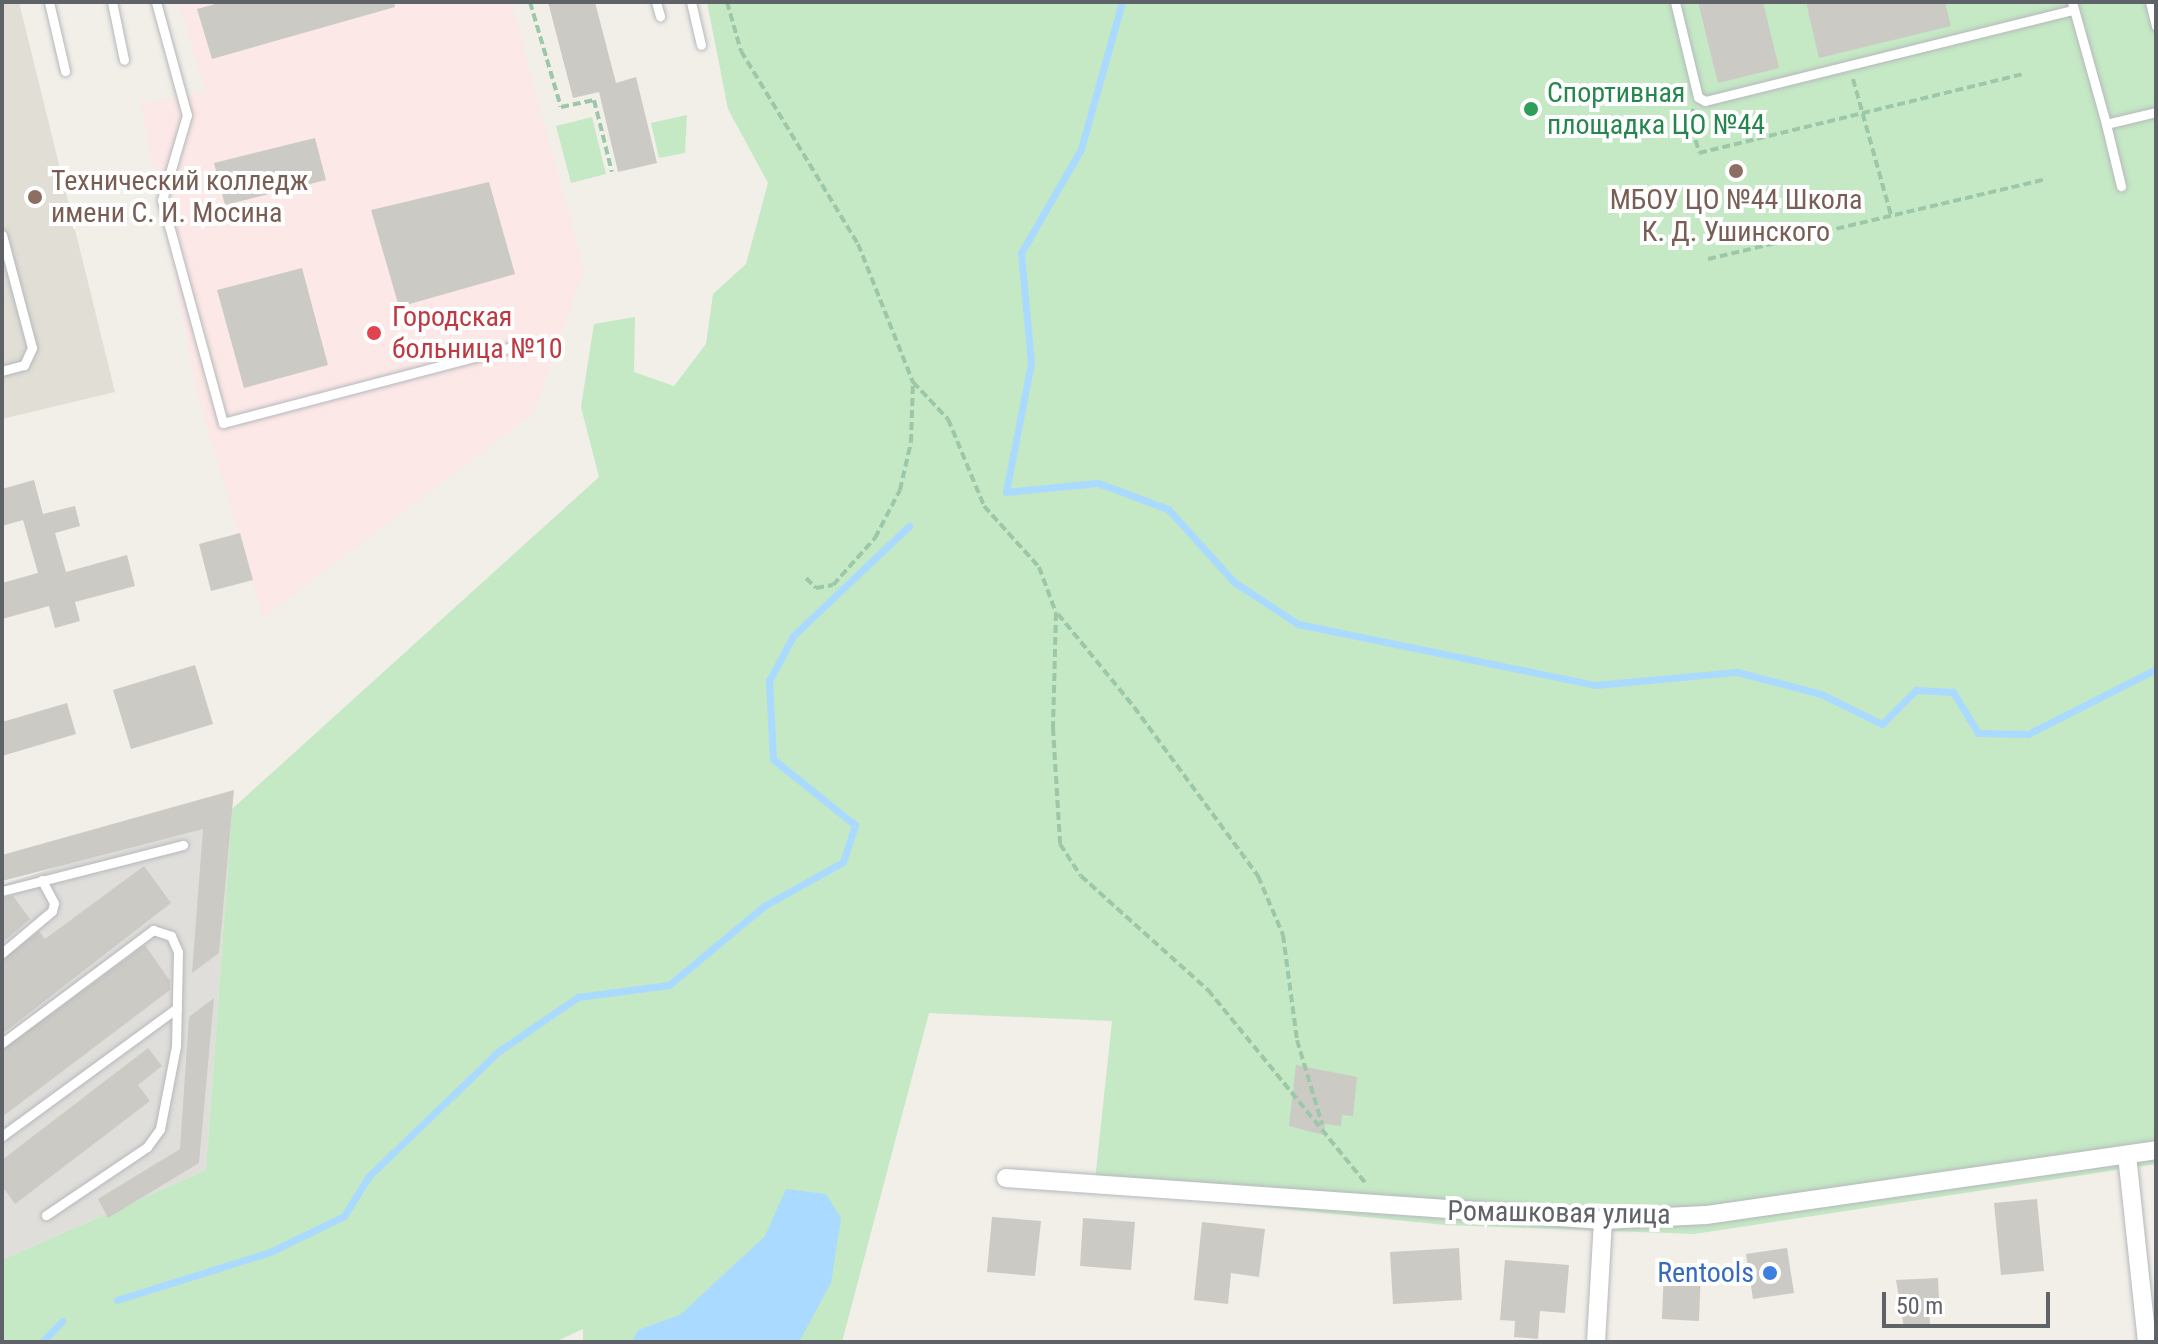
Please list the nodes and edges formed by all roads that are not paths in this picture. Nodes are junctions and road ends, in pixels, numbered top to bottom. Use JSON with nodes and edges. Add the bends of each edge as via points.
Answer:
{"nodes":[{"id":1,"x":49,"y":2,"type":"edge"},
{"id":2,"x":112,"y":2,"type":"edge"},
{"id":3,"x":156,"y":2,"type":"edge"},
{"id":4,"x":656,"y":2,"type":"edge"},
{"id":5,"x":691,"y":2,"type":"edge"},
{"id":6,"x":1675,"y":2,"type":"edge"},
{"id":7,"x":2150,"y":2,"type":"edge"},
{"id":8,"x":2073,"y":6,"type":"edge"},
{"id":9,"x":660,"y":16,"type":"dead end"},
{"id":10,"x":2156,"y":26,"type":"edge"},
{"id":11,"x":701,"y":45,"type":"dead end"},
{"id":12,"x":124,"y":60,"type":"dead end"},
{"id":13,"x":65,"y":71,"type":"dead end"},
{"id":14,"x":2156,"y":112,"type":"edge"},
{"id":15,"x":2106,"y":124,"type":"junction"},
{"id":16,"x":2121,"y":186,"type":"dead end"},
{"id":17,"x":2,"y":235,"type":"edge"},
{"id":18,"x":517,"y":346,"type":"dead end"},
{"id":19,"x":2,"y":371,"type":"edge"},
{"id":20,"x":183,"y":845,"type":"dead end"},
{"id":21,"x":42,"y":880,"type":"junction"},
{"id":22,"x":2,"y":891,"type":"edge"},
{"id":23,"x":2,"y":953,"type":"edge"},
{"id":24,"x":177,"y":1008,"type":"junction"},
{"id":25,"x":2,"y":1043,"type":"edge"},
{"id":26,"x":2,"y":1136,"type":"edge"},
{"id":27,"x":2156,"y":1150,"type":"edge"},
{"id":28,"x":2127,"y":1155,"type":"junction"},
{"id":29,"x":1006,"y":1178,"type":"dead end"},
{"id":30,"x":46,"y":1215,"type":"dead end"},
{"id":31,"x":1603,"y":1220,"type":"junction"},
{"id":32,"x":1596,"y":1342,"type":"edge"},
{"id":33,"x":2147,"y":1342,"type":"edge"}],
"edges":[{"from":1,"to":13,"type":"lane"},
{"from":2,"to":12,"type":"lane"},
{"from":3,"to":18,"type":"lane","via":[[187,115],[162,200],[223,423]]},
{"from":4,"to":9,"type":"lane"},
{"from":5,"to":11,"type":"lane"},
{"from":6,"to":8,"type":"lane","via":[[1701,100],[1850,68]]},
{"from":7,"to":10,"type":"lane"},
{"from":8,"to":15,"type":"lane"},
{"from":14,"to":15,"type":"lane"},
{"from":15,"to":16,"type":"lane"},
{"from":17,"to":19,"type":"lane","via":[[32,348],[24,365]]},
{"from":20,"to":21,"type":"lane"},
{"from":21,"to":22,"type":"lane"},
{"from":21,"to":23,"type":"lane","via":[[54,903],[52,911]]},
{"from":24,"to":25,"type":"lane","via":[[178,952],[171,936],[153,930]]},
{"from":24,"to":26,"type":"lane"},
{"from":24,"to":30,"type":"lane","via":[[166,1104],[155,1137]]},
{"from":27,"to":28,"type":"street","name":"Ромашковая улица"},
{"from":28,"to":31,"type":"street","name":"Ромашковая улица","via":[[1706,1215]]},
{"from":28,"to":33,"type":"street"},
{"from":29,"to":31,"type":"street","name":"Ромашковая улица"},
{"from":31,"to":32,"type":"street"}]}
